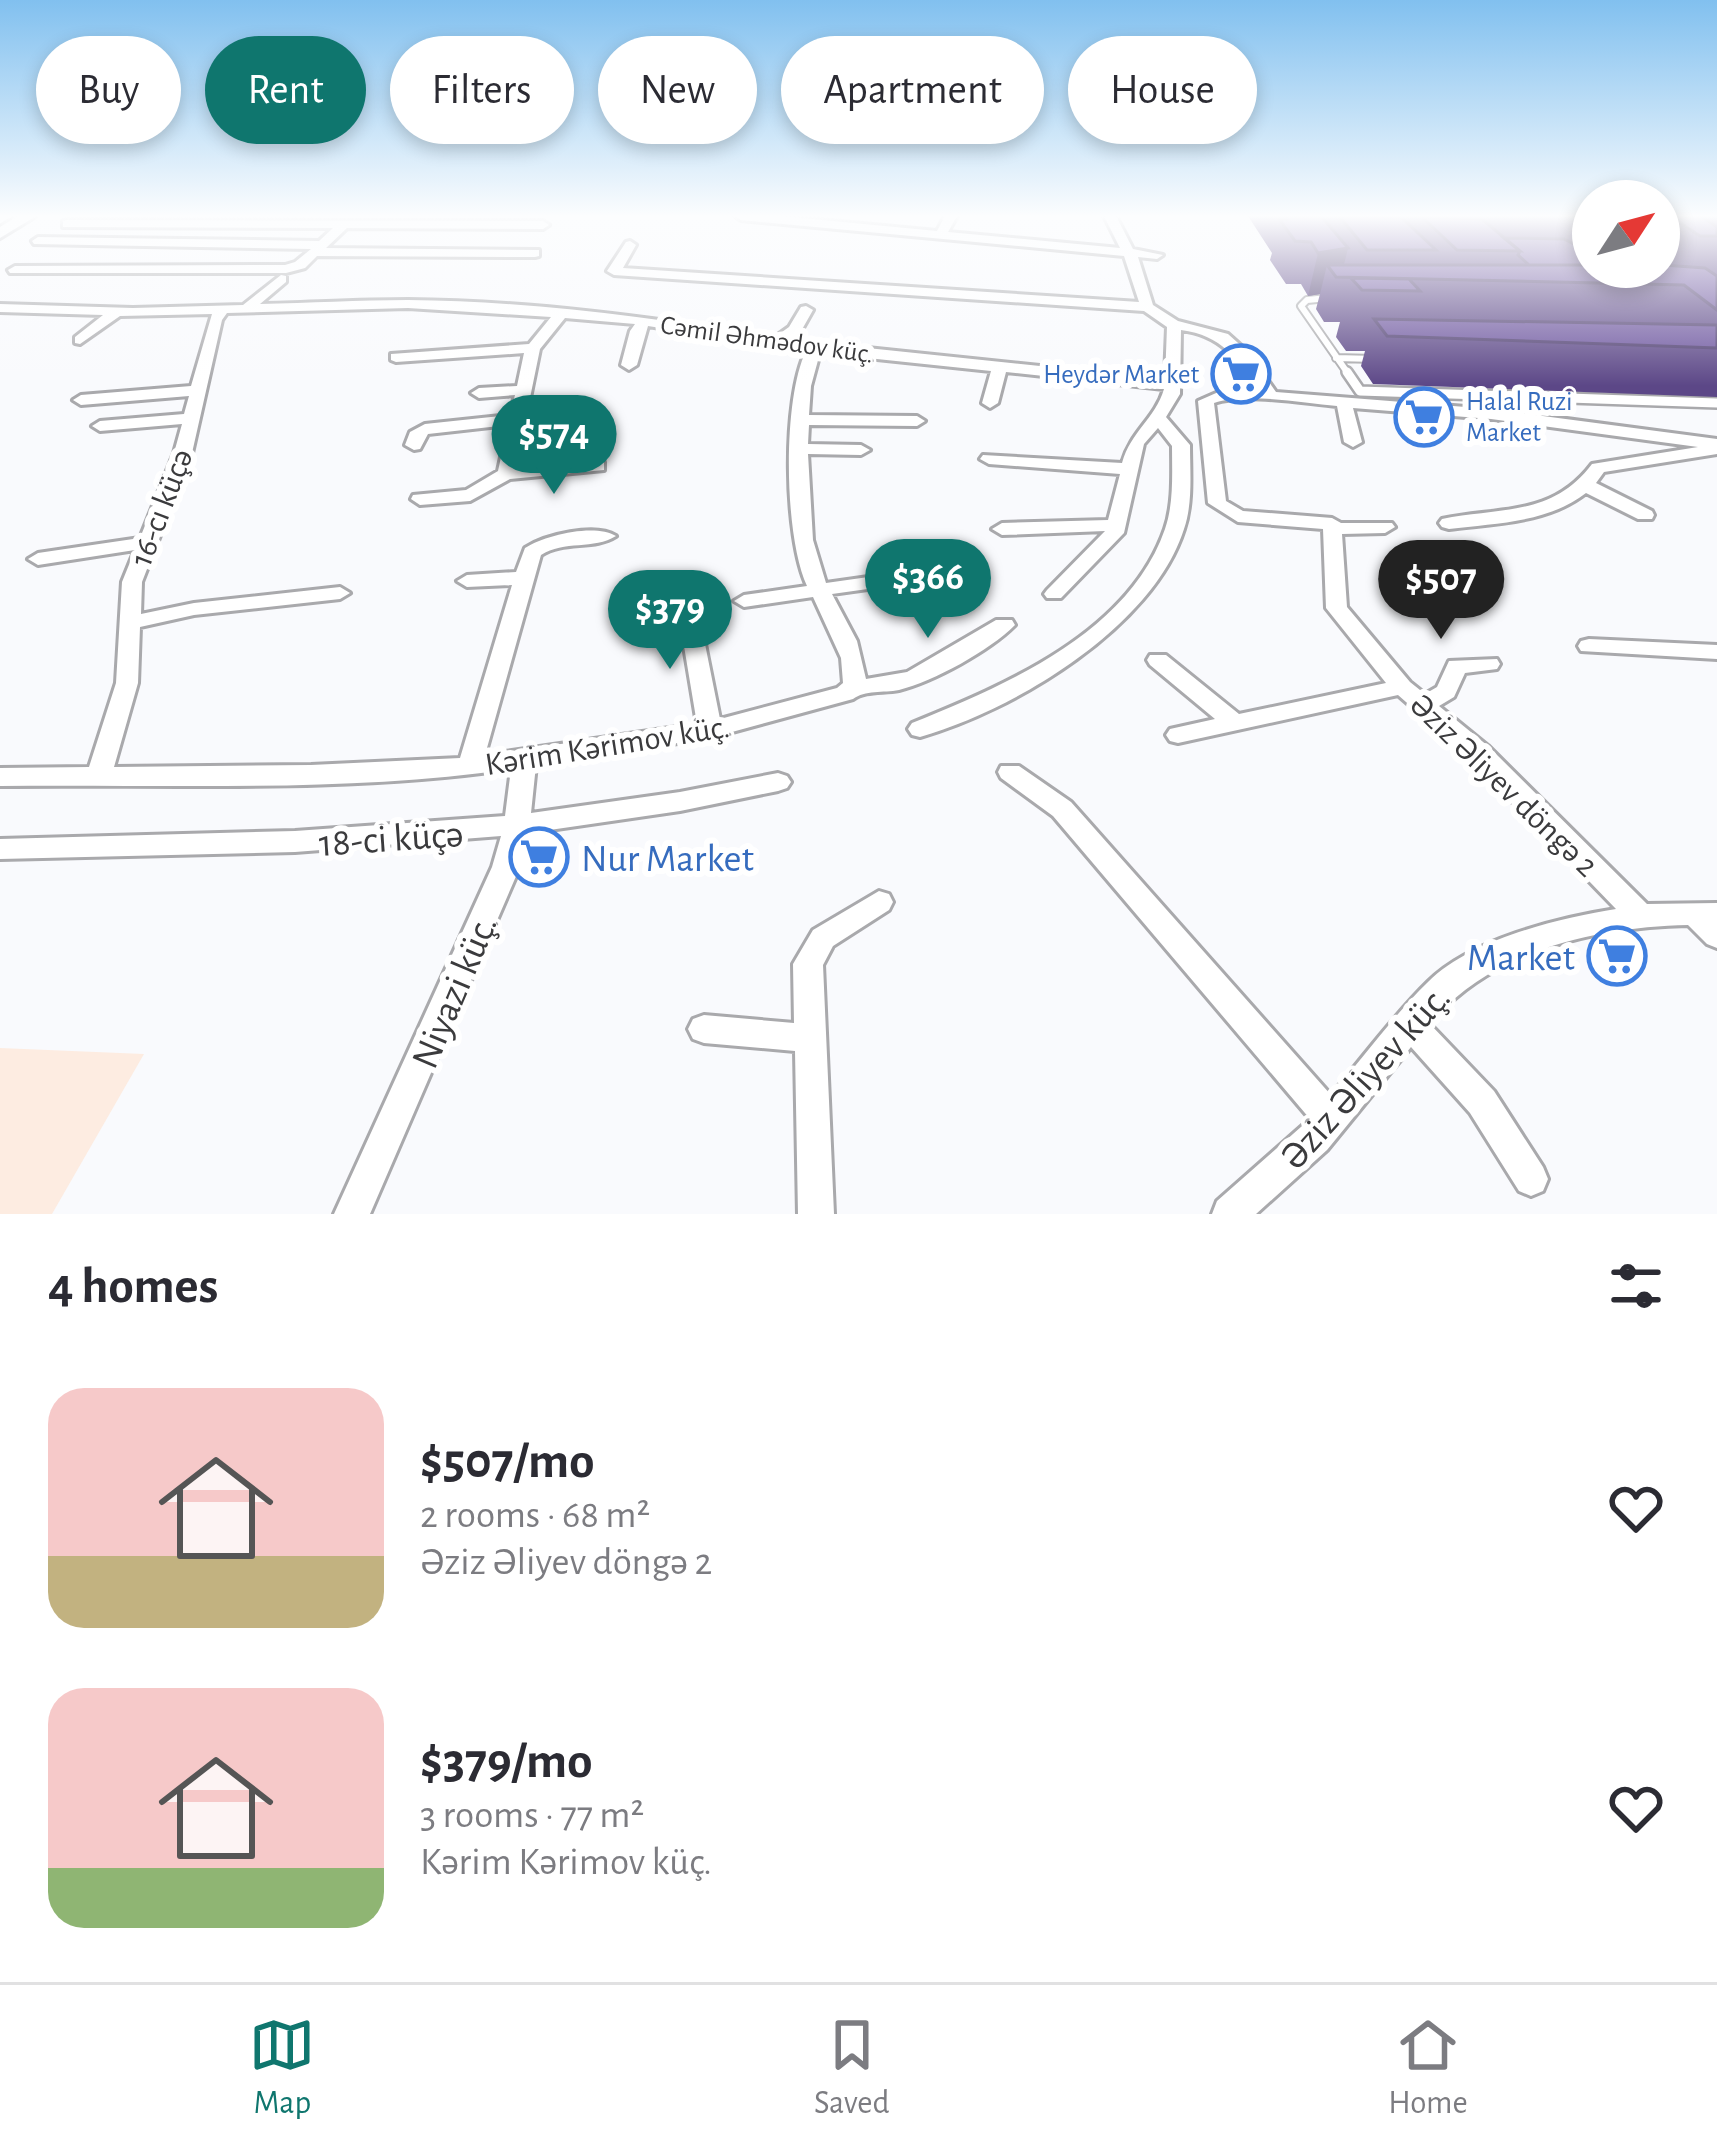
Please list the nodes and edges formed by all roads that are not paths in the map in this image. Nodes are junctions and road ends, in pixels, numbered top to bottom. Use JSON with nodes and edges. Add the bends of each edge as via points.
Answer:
{"nodes":[{"id":1,"x":638,"y":273,"type":"edge"},
{"id":2,"x":1136,"y":273,"type":"edge"},
{"id":3,"x":281,"y":279,"type":"dead end"},
{"id":4,"x":425,"y":286,"type":"dead end"},
{"id":5,"x":1339,"y":298,"type":"edge"},
{"id":6,"x":408,"y":304,"type":"junction"},
{"id":7,"x":1147,"y":307,"type":"junction"},
{"id":8,"x":0,"y":308,"type":"edge"},
{"id":9,"x":246,"y":309,"type":"junction"},
{"id":10,"x":222,"y":310,"type":"junction"},
{"id":11,"x":806,"y":310,"type":"dead end"},
{"id":12,"x":117,"y":311,"type":"junction"},
{"id":13,"x":560,"y":314,"type":"junction"},
{"id":14,"x":645,"y":321,"type":"junction"},
{"id":15,"x":1174,"y":325,"type":"junction"},
{"id":16,"x":1316,"y":329,"type":"junction"},
{"id":17,"x":1339,"y":329,"type":"dead end"},
{"id":18,"x":80,"y":340,"type":"dead end"},
{"id":19,"x":781,"y":340,"type":"junction"},
{"id":20,"x":533,"y":348,"type":"junction"},
{"id":21,"x":815,"y":348,"type":"junction"},
{"id":22,"x":396,"y":357,"type":"dead end"},
{"id":23,"x":1336,"y":358,"type":"junction"},
{"id":24,"x":1383,"y":359,"type":"edge"},
{"id":25,"x":629,"y":365,"type":"dead end"},
{"id":26,"x":1000,"y":367,"type":"junction"},
{"id":27,"x":1173,"y":386,"type":"junction"},
{"id":28,"x":199,"y":390,"type":"junction"},
{"id":29,"x":525,"y":390,"type":"junction"},
{"id":30,"x":479,"y":393,"type":"dead end"},
{"id":31,"x":1271,"y":396,"type":"junction"},
{"id":32,"x":81,"y":400,"type":"dead end"},
{"id":33,"x":1344,"y":402,"type":"junction"},
{"id":34,"x":1717,"y":403,"type":"edge"},
{"id":35,"x":990,"y":404,"type":"dead end"},
{"id":36,"x":1158,"y":417,"type":"junction"},
{"id":37,"x":192,"y":418,"type":"junction"},
{"id":38,"x":520,"y":419,"type":"junction"},
{"id":39,"x":803,"y":420,"type":"junction"},
{"id":40,"x":917,"y":421,"type":"dead end"},
{"id":41,"x":100,"y":426,"type":"dead end"},
{"id":42,"x":594,"y":441,"type":"dead end"},
{"id":43,"x":1353,"y":442,"type":"dead end"},
{"id":44,"x":414,"y":445,"type":"dead end"},
{"id":45,"x":1717,"y":446,"type":"edge"},
{"id":46,"x":513,"y":448,"type":"junction"},
{"id":47,"x":801,"y":449,"type":"junction"},
{"id":48,"x":861,"y":450,"type":"dead end"},
{"id":49,"x":989,"y":460,"type":"dead end"},
{"id":50,"x":598,"y":466,"type":"dead end"},
{"id":51,"x":1130,"y":469,"type":"junction"},
{"id":52,"x":506,"y":474,"type":"junction"},
{"id":53,"x":1589,"y":487,"type":"junction"},
{"id":54,"x":420,"y":499,"type":"dead end"},
{"id":55,"x":1645,"y":515,"type":"dead end"},
{"id":56,"x":1449,"y":524,"type":"dead end"},
{"id":57,"x":1118,"y":525,"type":"junction"},
{"id":58,"x":1385,"y":526,"type":"dead end"},
{"id":59,"x":1002,"y":529,"type":"dead end"},
{"id":60,"x":1335,"y":529,"type":"junction"},
{"id":61,"x":606,"y":536,"type":"dead end"},
{"id":62,"x":144,"y":543,"type":"junction"},
{"id":63,"x":38,"y":559,"type":"dead end"},
{"id":64,"x":939,"y":573,"type":"dead end"},
{"id":65,"x":525,"y":578,"type":"junction"},
{"id":66,"x":467,"y":581,"type":"dead end"},
{"id":67,"x":340,"y":593,"type":"dead end"},
{"id":68,"x":820,"y":593,"type":"junction"},
{"id":69,"x":1054,"y":594,"type":"dead end"},
{"id":70,"x":744,"y":601,"type":"dead end"},
{"id":71,"x":687,"y":604,"type":"dead end"},
{"id":72,"x":131,"y":623,"type":"junction"},
{"id":73,"x":1004,"y":625,"type":"dead end"},
{"id":74,"x":1589,"y":646,"type":"dead end"},
{"id":75,"x":1717,"y":652,"type":"edge"},
{"id":76,"x":1158,"y":660,"type":"dead end"},
{"id":77,"x":1489,"y":664,"type":"dead end"},
{"id":78,"x":854,"y":686,"type":"junction"},
{"id":79,"x":1402,"y":687,"type":"junction"},
{"id":80,"x":1424,"y":704,"type":"junction"},
{"id":81,"x":1235,"y":723,"type":"junction"},
{"id":82,"x":920,"y":729,"type":"dead end"},
{"id":83,"x":710,"y":730,"type":"junction"},
{"id":84,"x":1178,"y":735,"type":"dead end"},
{"id":85,"x":524,"y":760,"type":"junction"},
{"id":86,"x":470,"y":766,"type":"junction"},
{"id":87,"x":1010,"y":772,"type":"dead end"},
{"id":88,"x":98,"y":775,"type":"junction"},
{"id":89,"x":0,"y":777,"type":"edge"},
{"id":90,"x":778,"y":782,"type":"dead end"},
{"id":91,"x":517,"y":828,"type":"junction"},
{"id":92,"x":0,"y":849,"type":"edge"},
{"id":93,"x":879,"y":902,"type":"dead end"},
{"id":94,"x":1705,"y":913,"type":"edge"},
{"id":95,"x":1640,"y":915,"type":"junction"},
{"id":96,"x":1717,"y":936,"type":"edge"},
{"id":97,"x":1411,"y":1024,"type":"junction"},
{"id":98,"x":704,"y":1029,"type":"dead end"},
{"id":99,"x":810,"y":1038,"type":"junction"},
{"id":100,"x":1332,"y":1120,"type":"junction"},
{"id":101,"x":1531,"y":1179,"type":"dead end"},
{"id":102,"x":1236,"y":1212,"type":"edge"},
{"id":103,"x":352,"y":1214,"type":"edge"},
{"id":104,"x":816,"y":1214,"type":"edge"}],
"edges":[{"from":1,"to":7,"type":"street"},
{"from":2,"to":7,"type":"street"},
{"from":3,"to":9,"type":"street"},
{"from":4,"to":6,"type":"street"},
{"from":5,"to":16,"type":"lane","via":[[1303,302]]},
{"from":6,"to":9,"type":"street","name":"Cəmil Əhmədov küç."},
{"from":6,"to":13,"type":"street","name":"Cəmil Əhmədov küç."},
{"from":7,"to":15,"type":"street"},
{"from":8,"to":12,"type":"street","name":"Cəmil Əhmədov küç."},
{"from":9,"to":10,"type":"street","name":"Cəmil Əhmədov küç."},
{"from":10,"to":12,"type":"street","name":"Cəmil Əhmədov küç."},
{"from":10,"to":28,"type":"street","name":"16-cı küçə"},
{"from":11,"to":19,"type":"street"},
{"from":12,"to":18,"type":"street"},
{"from":13,"to":14,"type":"street","name":"Cəmil Əhmədov küç."},
{"from":13,"to":20,"type":"street"},
{"from":14,"to":19,"type":"street","name":"Cəmil Əhmədov küç."},
{"from":14,"to":25,"type":"street"},
{"from":15,"to":27,"type":"street"},
{"from":15,"to":31,"type":"street","via":[[1225,335]]},
{"from":16,"to":17,"type":"lane"},
{"from":16,"to":23,"type":"lane"},
{"from":19,"to":21,"type":"street","name":"Cəmil Əhmədov küç."},
{"from":20,"to":22,"type":"street"},
{"from":20,"to":29,"type":"street"},
{"from":21,"to":26,"type":"street","name":"Cəmil Əhmədov küç."},
{"from":21,"to":39,"type":"street","via":[[804,367]]},
{"from":23,"to":24,"type":"lane"},
{"from":23,"to":34,"type":"lane","via":[[1353,387],[1382,395]]},
{"from":26,"to":27,"type":"street","name":"Cəmil Əhmədov küç."},
{"from":26,"to":35,"type":"street"},
{"from":27,"to":36,"type":"street"},
{"from":28,"to":32,"type":"street"},
{"from":28,"to":37,"type":"street","name":"16-cı küçə"},
{"from":29,"to":30,"type":"street"},
{"from":29,"to":38,"type":"street"},
{"from":31,"to":33,"type":"street"},
{"from":31,"to":60,"type":"street","via":[[1206,401],[1216,503],[1238,516],[1320,520]]},
{"from":33,"to":43,"type":"street"},
{"from":33,"to":45,"type":"street"},
{"from":36,"to":51,"type":"street","via":[[1136,443]]},
{"from":36,"to":82,"type":"street","via":[[1181,445],[1180,500],[1174,532],[1143,585],[1064,658],[997,699]]},
{"from":37,"to":41,"type":"street"},
{"from":37,"to":62,"type":"street","name":"16-cı küçə"},
{"from":38,"to":44,"type":"street","via":[[425,429]]},
{"from":38,"to":46,"type":"street"},
{"from":39,"to":40,"type":"street"},
{"from":39,"to":47,"type":"street"},
{"from":42,"to":46,"type":"street"},
{"from":45,"to":53,"type":"street","via":[[1604,466]]},
{"from":46,"to":52,"type":"street"},
{"from":47,"to":48,"type":"street"},
{"from":47,"to":68,"type":"street","via":[[807,560]]},
{"from":49,"to":51,"type":"street"},
{"from":50,"to":52,"type":"street"},
{"from":51,"to":57,"type":"street"},
{"from":52,"to":54,"type":"street","via":[[470,495]]},
{"from":53,"to":55,"type":"street"},
{"from":53,"to":56,"type":"street","via":[[1550,507]]},
{"from":57,"to":59,"type":"street"},
{"from":57,"to":69,"type":"street"},
{"from":58,"to":60,"type":"street"},
{"from":60,"to":79,"type":"street","name":"Əziz Əliyev döngə 2","via":[[1333,600]]},
{"from":61,"to":65,"type":"street","via":[[540,545]]},
{"from":62,"to":63,"type":"street"},
{"from":62,"to":72,"type":"street","name":"16-cı küçə","via":[[131,582]]},
{"from":64,"to":68,"type":"street"},
{"from":65,"to":66,"type":"street"},
{"from":65,"to":86,"type":"street"},
{"from":67,"to":72,"type":"street"},
{"from":68,"to":70,"type":"street"},
{"from":68,"to":78,"type":"street","via":[[856,666]]},
{"from":71,"to":83,"type":"street"},
{"from":72,"to":88,"type":"street","name":"16-cı küçə","via":[[127,683]]},
{"from":73,"to":78,"type":"street","name":"Kərim Kərimov küç.","via":[[940,668],[888,686]]},
{"from":74,"to":75,"type":"street"},
{"from":76,"to":81,"type":"street"},
{"from":77,"to":80,"type":"street","via":[[1457,666],[1446,692]]},
{"from":78,"to":83,"type":"street","name":"Kərim Kərimov küç.","via":[[832,700]]},
{"from":79,"to":80,"type":"street","name":"Əziz Əliyev döngə 2"},
{"from":79,"to":81,"type":"street"},
{"from":80,"to":95,"type":"street","name":"Əziz Əliyev döngə 2"},
{"from":81,"to":84,"type":"street"},
{"from":83,"to":85,"type":"street","name":"Kərim Kərimov küç."},
{"from":85,"to":86,"type":"street","name":"Kərim Kərimov küç."},
{"from":85,"to":91,"type":"street","name":"Niyazi küç."},
{"from":86,"to":88,"type":"street","name":"Kərim Kərimov küç."},
{"from":87,"to":100,"type":"street","via":[[1062,809]]},
{"from":88,"to":89,"type":"street","name":"Kərim Kərimov küç."},
{"from":90,"to":91,"type":"street","name":"18-ci küçə"},
{"from":91,"to":92,"type":"street","name":"18-ci küçə","via":[[250,845]]},
{"from":91,"to":103,"type":"street","name":"Niyazi küç."},
{"from":93,"to":99,"type":"street","via":[[812,951]]},
{"from":94,"to":95,"type":"street","name":"Əziz Əliyev küç."},
{"from":94,"to":96,"type":"street"},
{"from":95,"to":97,"type":"street","name":"Əziz Əliyev küç.","via":[[1495,952],[1440,989]]},
{"from":97,"to":100,"type":"street","name":"Əziz Əliyev küç."},
{"from":97,"to":101,"type":"street","via":[[1482,1102]]},
{"from":98,"to":99,"type":"street"},
{"from":99,"to":104,"type":"street"},
{"from":100,"to":102,"type":"street","name":"Əziz Əliyev küç."}]}
